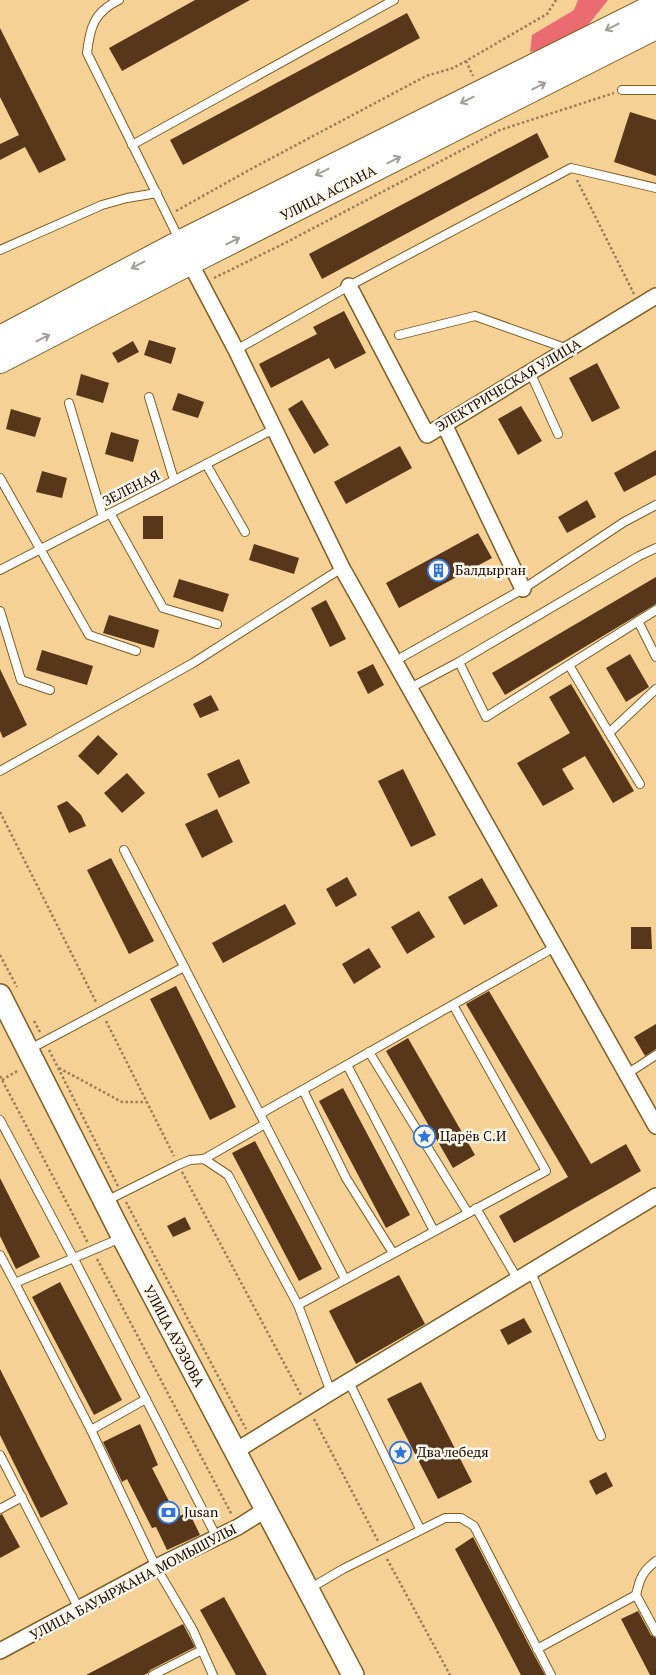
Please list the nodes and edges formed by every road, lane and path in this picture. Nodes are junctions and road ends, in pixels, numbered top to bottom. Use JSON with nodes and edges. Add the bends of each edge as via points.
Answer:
{"nodes":[{"id":1,"x":119,"y":0,"type":"edge"},
{"id":2,"x":392,"y":0,"type":"edge"},
{"id":3,"x":556,"y":0,"type":"edge"},
{"id":4,"x":656,"y":5,"type":"edge"},
{"id":5,"x":656,"y":27,"type":"edge"},
{"id":6,"x":622,"y":90,"type":"joint"},
{"id":7,"x":656,"y":90,"type":"edge"},
{"id":8,"x":132,"y":145,"type":"junction"},
{"id":9,"x":571,"y":168,"type":"junction"},
{"id":10,"x":656,"y":188,"type":"edge"},
{"id":11,"x":157,"y":193,"type":"junction"},
{"id":12,"x":168,"y":215,"type":"junction"},
{"id":13,"x":0,"y":250,"type":"edge"},
{"id":14,"x":185,"y":253,"type":"junction"},
{"id":15,"x":201,"y":284,"type":"junction"},
{"id":16,"x":349,"y":286,"type":"junction"},
{"id":17,"x":656,"y":296,"type":"edge"},
{"id":18,"x":640,"y":306,"type":"junction"},
{"id":19,"x":399,"y":335,"type":"dead end"},
{"id":20,"x":0,"y":338,"type":"edge"},
{"id":21,"x":568,"y":349,"type":"junction"},
{"id":22,"x":236,"y":350,"type":"junction"},
{"id":23,"x":0,"y":360,"type":"edge"},
{"id":24,"x":530,"y":372,"type":"junction"},
{"id":25,"x":149,"y":397,"type":"dead end"},
{"id":26,"x":69,"y":403,"type":"dead end"},
{"id":27,"x":444,"y":424,"type":"junction"},
{"id":28,"x":274,"y":429,"type":"junction"},
{"id":29,"x":558,"y":434,"type":"dead end"},
{"id":30,"x":206,"y":464,"type":"junction"},
{"id":31,"x":0,"y":478,"type":"edge"},
{"id":32,"x":174,"y":480,"type":"junction"},
{"id":33,"x":656,"y":505,"type":"edge"},
{"id":34,"x":107,"y":515,"type":"junction"},
{"id":35,"x":245,"y":532,"type":"dead end"},
{"id":36,"x":656,"y":548,"type":"edge"},
{"id":37,"x":40,"y":549,"type":"junction"},
{"id":38,"x":342,"y":568,"type":"junction"},
{"id":39,"x":0,"y":570,"type":"edge"},
{"id":40,"x":524,"y":589,"type":"junction"},
{"id":41,"x":656,"y":610,"type":"edge"},
{"id":42,"x":0,"y":611,"type":"edge"},
{"id":43,"x":638,"y":621,"type":"junction"},
{"id":44,"x":217,"y":624,"type":"dead end"},
{"id":45,"x":136,"y":651,"type":"dead end"},
{"id":46,"x":656,"y":657,"type":"edge"},
{"id":47,"x":395,"y":661,"type":"junction"},
{"id":48,"x":459,"y":662,"type":"junction"},
{"id":49,"x":569,"y":665,"type":"junction"},
{"id":50,"x":410,"y":688,"type":"junction"},
{"id":51,"x":656,"y":689,"type":"edge"},
{"id":52,"x":50,"y":690,"type":"dead end"},
{"id":53,"x":609,"y":733,"type":"junction"},
{"id":54,"x":0,"y":772,"type":"edge"},
{"id":55,"x":640,"y":784,"type":"dead end"},
{"id":56,"x":0,"y":812,"type":"edge"},
{"id":57,"x":124,"y":850,"type":"dead end"},
{"id":58,"x":555,"y":947,"type":"junction"},
{"id":59,"x":184,"y":967,"type":"junction"},
{"id":60,"x":0,"y":995,"type":"edge"},
{"id":61,"x":454,"y":1005,"type":"junction"},
{"id":62,"x":101,"y":1011,"type":"junction"},
{"id":63,"x":370,"y":1052,"type":"junction"},
{"id":64,"x":656,"y":1055,"type":"edge"},
{"id":65,"x":31,"y":1056,"type":"junction"},
{"id":66,"x":347,"y":1065,"type":"junction"},
{"id":67,"x":627,"y":1074,"type":"junction"},
{"id":68,"x":0,"y":1076,"type":"edge"},
{"id":69,"x":303,"y":1090,"type":"junction"},
{"id":70,"x":146,"y":1102,"type":"junction"},
{"id":71,"x":260,"y":1114,"type":"junction"},
{"id":72,"x":0,"y":1120,"type":"edge"},
{"id":73,"x":265,"y":1124,"type":"junction"},
{"id":74,"x":656,"y":1126,"type":"edge"},
{"id":75,"x":204,"y":1159,"type":"junction"},
{"id":76,"x":178,"y":1165,"type":"junction"},
{"id":77,"x":656,"y":1196,"type":"edge"},
{"id":78,"x":104,"y":1201,"type":"junction"},
{"id":79,"x":476,"y":1208,"type":"junction"},
{"id":80,"x":468,"y":1213,"type":"junction"},
{"id":81,"x":434,"y":1231,"type":"junction"},
{"id":82,"x":123,"y":1238,"type":"junction"},
{"id":83,"x":92,"y":1250,"type":"junction"},
{"id":84,"x":393,"y":1253,"type":"junction"},
{"id":85,"x":0,"y":1255,"type":"edge"},
{"id":86,"x":73,"y":1257,"type":"junction"},
{"id":87,"x":531,"y":1272,"type":"junction"},
{"id":88,"x":345,"y":1279,"type":"junction"},
{"id":89,"x":518,"y":1280,"type":"junction"},
{"id":90,"x":15,"y":1283,"type":"junction"},
{"id":91,"x":298,"y":1305,"type":"junction"},
{"id":92,"x":349,"y":1382,"type":"junction"},
{"id":93,"x":331,"y":1392,"type":"junction"},
{"id":94,"x":146,"y":1399,"type":"junction"},
{"id":95,"x":308,"y":1407,"type":"junction"},
{"id":96,"x":91,"y":1430,"type":"junction"},
{"id":97,"x":601,"y":1436,"type":"dead end"},
{"id":98,"x":234,"y":1452,"type":"junction"},
{"id":99,"x":0,"y":1455,"type":"edge"},
{"id":100,"x":22,"y":1498,"type":"junction"},
{"id":101,"x":0,"y":1509,"type":"edge"},
{"id":102,"x":265,"y":1510,"type":"junction"},
{"id":103,"x":238,"y":1527,"type":"junction"},
{"id":104,"x":420,"y":1529,"type":"junction"},
{"id":105,"x":216,"y":1536,"type":"junction"},
{"id":106,"x":382,"y":1549,"type":"junction"},
{"id":107,"x":656,"y":1561,"type":"edge"},
{"id":108,"x":156,"y":1567,"type":"junction"},
{"id":109,"x":308,"y":1590,"type":"junction"},
{"id":110,"x":636,"y":1595,"type":"junction"},
{"id":111,"x":79,"y":1609,"type":"junction"},
{"id":112,"x":656,"y":1632,"type":"edge"},
{"id":113,"x":537,"y":1649,"type":"junction"},
{"id":114,"x":202,"y":1650,"type":"junction"},
{"id":115,"x":0,"y":1652,"type":"edge"},
{"id":116,"x":153,"y":1675,"type":"edge"},
{"id":117,"x":213,"y":1675,"type":"edge"},
{"id":118,"x":353,"y":1675,"type":"edge"},
{"id":119,"x":450,"y":1675,"type":"edge"},
{"id":120,"x":551,"y":1675,"type":"edge"}],
"edges":[{"from":1,"to":8,"type":"lane","via":[[105,6],[93,23],[87,53]]},
{"from":2,"to":8,"type":"lane"},
{"from":3,"to":12,"type":"path","via":[[547,14],[466,62],[426,76]]},
{"from":4,"to":14,"type":"main road","name":"УЛИЦА АСТАНА","one_way":true},
{"from":14,"to":5,"type":"main road","name":"УЛИЦА АСТАНА","one_way":true},
{"from":6,"to":7,"type":"lane"},
{"from":6,"to":15,"type":"path","via":[[500,130]]},
{"from":8,"to":11,"type":"lane"},
{"from":9,"to":10,"type":"lane"},
{"from":9,"to":16,"type":"lane"},
{"from":9,"to":18,"type":"path"},
{"from":11,"to":12,"type":"lane"},
{"from":11,"to":13,"type":"lane","via":[[102,205]]},
{"from":12,"to":14,"type":"lane"},
{"from":14,"to":15,"type":"street"},
{"from":14,"to":20,"type":"main road","name":"УЛИЦА АСТАНА","one_way":true},
{"from":23,"to":14,"type":"main road","name":"УЛИЦА АСТАНА","one_way":true},
{"from":15,"to":22,"type":"street"},
{"from":16,"to":22,"type":"lane"},
{"from":16,"to":27,"type":"street","name":"ЭЛЕКТРИЧЕСКАЯ УЛИЦА","via":[[427,435]]},
{"from":17,"to":18,"type":"street","name":"ЭЛЕКТРИЧЕСКАЯ УЛИЦА"},
{"from":18,"to":21,"type":"street","name":"ЭЛЕКТРИЧЕСКАЯ УЛИЦА"},
{"from":19,"to":21,"type":"lane","via":[[475,316]]},
{"from":21,"to":24,"type":"street","name":"ЭЛЕКТРИЧЕСКАЯ УЛИЦА"},
{"from":22,"to":28,"type":"street"},
{"from":24,"to":27,"type":"street","name":"ЭЛЕКТРИЧЕСКАЯ УЛИЦА"},
{"from":24,"to":29,"type":"lane"},
{"from":25,"to":32,"type":"lane"},
{"from":26,"to":34,"type":"lane"},
{"from":27,"to":40,"type":"street"},
{"from":28,"to":30,"type":"lane","name":"ЗЕЛЕНАЯ"},
{"from":28,"to":38,"type":"street"},
{"from":30,"to":32,"type":"lane","name":"ЗЕЛЕНАЯ"},
{"from":30,"to":35,"type":"lane"},
{"from":31,"to":37,"type":"lane"},
{"from":32,"to":34,"type":"lane","name":"ЗЕЛЕНАЯ"},
{"from":33,"to":40,"type":"lane","via":[[624,522]]},
{"from":34,"to":37,"type":"lane","name":"ЗЕЛЕНАЯ"},
{"from":34,"to":44,"type":"lane","via":[[163,608]]},
{"from":36,"to":48,"type":"lane"},
{"from":37,"to":39,"type":"lane","name":"ЗЕЛЕНАЯ"},
{"from":37,"to":45,"type":"lane","via":[[89,635]]},
{"from":38,"to":47,"type":"street"},
{"from":38,"to":54,"type":"lane","via":[[193,663]]},
{"from":40,"to":47,"type":"lane"},
{"from":41,"to":43,"type":"lane"},
{"from":42,"to":52,"type":"lane","via":[[21,680]]},
{"from":43,"to":46,"type":"lane"},
{"from":43,"to":49,"type":"lane"},
{"from":47,"to":50,"type":"street"},
{"from":48,"to":49,"type":"lane","via":[[486,717]]},
{"from":48,"to":50,"type":"lane"},
{"from":49,"to":53,"type":"lane"},
{"from":50,"to":58,"type":"street"},
{"from":51,"to":53,"type":"lane"},
{"from":53,"to":55,"type":"lane"},
{"from":56,"to":62,"type":"path"},
{"from":57,"to":59,"type":"lane"},
{"from":58,"to":61,"type":"lane"},
{"from":58,"to":67,"type":"street"},
{"from":59,"to":62,"type":"lane"},
{"from":59,"to":71,"type":"lane"},
{"from":60,"to":65,"type":"street","name":"УЛИЦА АУЭЗОВА"},
{"from":61,"to":63,"type":"lane"},
{"from":61,"to":79,"type":"lane","via":[[546,1171]]},
{"from":62,"to":65,"type":"lane"},
{"from":62,"to":70,"type":"path"},
{"from":63,"to":66,"type":"lane"},
{"from":63,"to":80,"type":"lane"},
{"from":64,"to":67,"type":"lane"},
{"from":65,"to":70,"type":"path","via":[[122,1102]]},
{"from":65,"to":78,"type":"street","name":"УЛИЦА АУЭЗОВА"},
{"from":66,"to":69,"type":"lane"},
{"from":66,"to":81,"type":"lane"},
{"from":67,"to":74,"type":"street"},
{"from":68,"to":83,"type":"path"},
{"from":69,"to":71,"type":"lane"},
{"from":69,"to":84,"type":"lane","via":[[346,1178]]},
{"from":70,"to":76,"type":"path"},
{"from":71,"to":73,"type":"lane"},
{"from":72,"to":86,"type":"lane"},
{"from":73,"to":75,"type":"lane"},
{"from":73,"to":88,"type":"lane"},
{"from":75,"to":76,"type":"lane"},
{"from":75,"to":91,"type":"lane","via":[[228,1176]]},
{"from":76,"to":78,"type":"lane"},
{"from":76,"to":95,"type":"path"},
{"from":77,"to":87,"type":"street"},
{"from":78,"to":82,"type":"street","name":"УЛИЦА АУЭЗОВА"},
{"from":79,"to":80,"type":"lane"},
{"from":79,"to":89,"type":"lane"},
{"from":80,"to":81,"type":"lane"},
{"from":81,"to":84,"type":"lane"},
{"from":82,"to":83,"type":"lane"},
{"from":82,"to":98,"type":"street","name":"УЛИЦА АУЭЗОВА"},
{"from":83,"to":86,"type":"lane"},
{"from":83,"to":103,"type":"path"},
{"from":84,"to":88,"type":"lane"},
{"from":85,"to":90,"type":"lane"},
{"from":86,"to":90,"type":"lane"},
{"from":86,"to":94,"type":"lane"},
{"from":87,"to":89,"type":"street"},
{"from":87,"to":97,"type":"lane"},
{"from":88,"to":91,"type":"lane"},
{"from":89,"to":92,"type":"street"},
{"from":90,"to":96,"type":"lane"},
{"from":91,"to":93,"type":"lane"},
{"from":92,"to":93,"type":"street"},
{"from":92,"to":104,"type":"lane"},
{"from":93,"to":95,"type":"street"},
{"from":94,"to":96,"type":"lane"},
{"from":94,"to":105,"type":"lane"},
{"from":95,"to":98,"type":"street"},
{"from":95,"to":106,"type":"path"},
{"from":96,"to":108,"type":"lane"},
{"from":98,"to":102,"type":"street","name":"УЛИЦА АУЭЗОВА"},
{"from":99,"to":100,"type":"lane"},
{"from":100,"to":101,"type":"lane"},
{"from":100,"to":111,"type":"lane"},
{"from":102,"to":103,"type":"street","name":"УЛИЦА БАУЫРЖАНА МОМЫШУЛЫ"},
{"from":102,"to":109,"type":"street","name":"УЛИЦА АУЭЗОВА"},
{"from":103,"to":105,"type":"street","name":"УЛИЦА БАУЫРЖАНА МОМЫШУЛЫ"},
{"from":104,"to":106,"type":"lane"},
{"from":104,"to":113,"type":"lane","via":[[445,1518],[460,1518],[474,1526]]},
{"from":105,"to":108,"type":"street","name":"УЛИЦА БАУЫРЖАНА МОМЫШУЛЫ"},
{"from":106,"to":109,"type":"lane"},
{"from":106,"to":119,"type":"path"},
{"from":107,"to":110,"type":"lane","via":[[646,1569]]},
{"from":108,"to":111,"type":"street","name":"УЛИЦА БАУЫРЖАНА МОМЫШУЛЫ"},
{"from":108,"to":114,"type":"lane"},
{"from":109,"to":118,"type":"street","name":"УЛИЦА АУЭЗОВА"},
{"from":110,"to":112,"type":"lane"},
{"from":110,"to":113,"type":"lane"},
{"from":111,"to":115,"type":"street","name":"УЛИЦА БАУЫРЖАНА МОМЫШУЛЫ"},
{"from":113,"to":120,"type":"lane"},
{"from":114,"to":116,"type":"lane"},
{"from":114,"to":117,"type":"lane"}]}
